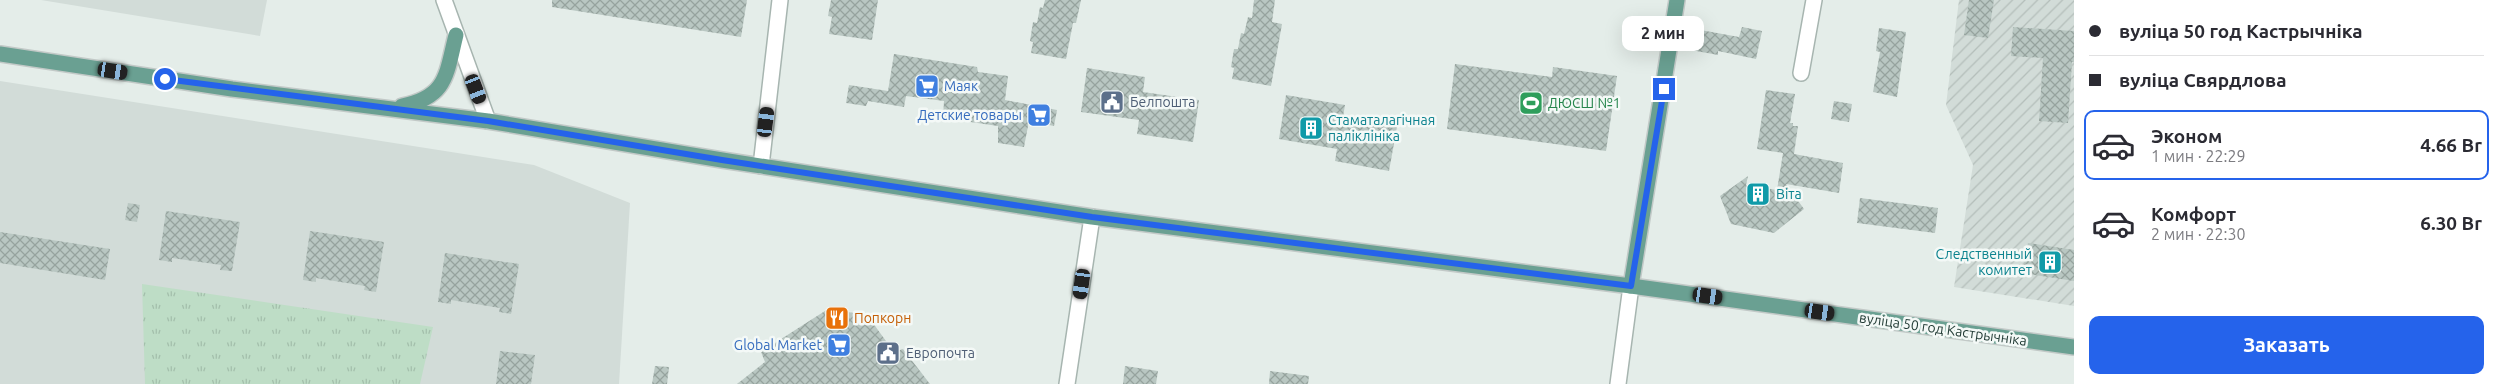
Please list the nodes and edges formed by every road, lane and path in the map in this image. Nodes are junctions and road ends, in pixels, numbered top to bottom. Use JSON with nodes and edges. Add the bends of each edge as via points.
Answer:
{"nodes":[{"id":1,"x":444,"y":0,"type":"edge"},
{"id":2,"x":780,"y":0,"type":"edge"},
{"id":3,"x":1677,"y":0,"type":"edge"},
{"id":4,"x":1814,"y":0,"type":"edge"},
{"id":5,"x":456,"y":35,"type":"junction"},
{"id":6,"x":0,"y":54,"type":"edge"},
{"id":7,"x":1801,"y":73,"type":"dead end"},
{"id":8,"x":376,"y":107,"type":"junction"},
{"id":9,"x":488,"y":121,"type":"junction"},
{"id":10,"x":761,"y":166,"type":"junction"},
{"id":11,"x":1092,"y":217,"type":"junction"},
{"id":12,"x":1631,"y":286,"type":"junction"},
{"id":13,"x":2074,"y":347,"type":"edge"},
{"id":14,"x":1067,"y":384,"type":"edge"},
{"id":15,"x":1618,"y":384,"type":"edge"}],
"edges":[{"from":1,"to":5,"type":"street"},
{"from":2,"to":10,"type":"street"},
{"from":3,"to":12,"type":"main road"},
{"from":4,"to":7,"type":"street"},
{"from":5,"to":8,"type":"main road","via":[[444,79],[436,92],[422,101]]},
{"from":5,"to":9,"type":"street"},
{"from":6,"to":8,"type":"main road","name":"вуліца 50 год Кастрычніка"},
{"from":8,"to":9,"type":"main road","name":"вуліца 50 год Кастрычніка"},
{"from":9,"to":10,"type":"main road","name":"вуліца 50 год Кастрычніка"},
{"from":10,"to":11,"type":"main road","name":"вуліца 50 год Кастрычніка"},
{"from":11,"to":12,"type":"main road","name":"вуліца 50 год Кастрычніка"},
{"from":11,"to":14,"type":"street"},
{"from":12,"to":13,"type":"main road","name":"вуліца 50 год Кастрычніка"},
{"from":12,"to":15,"type":"street"}]}
